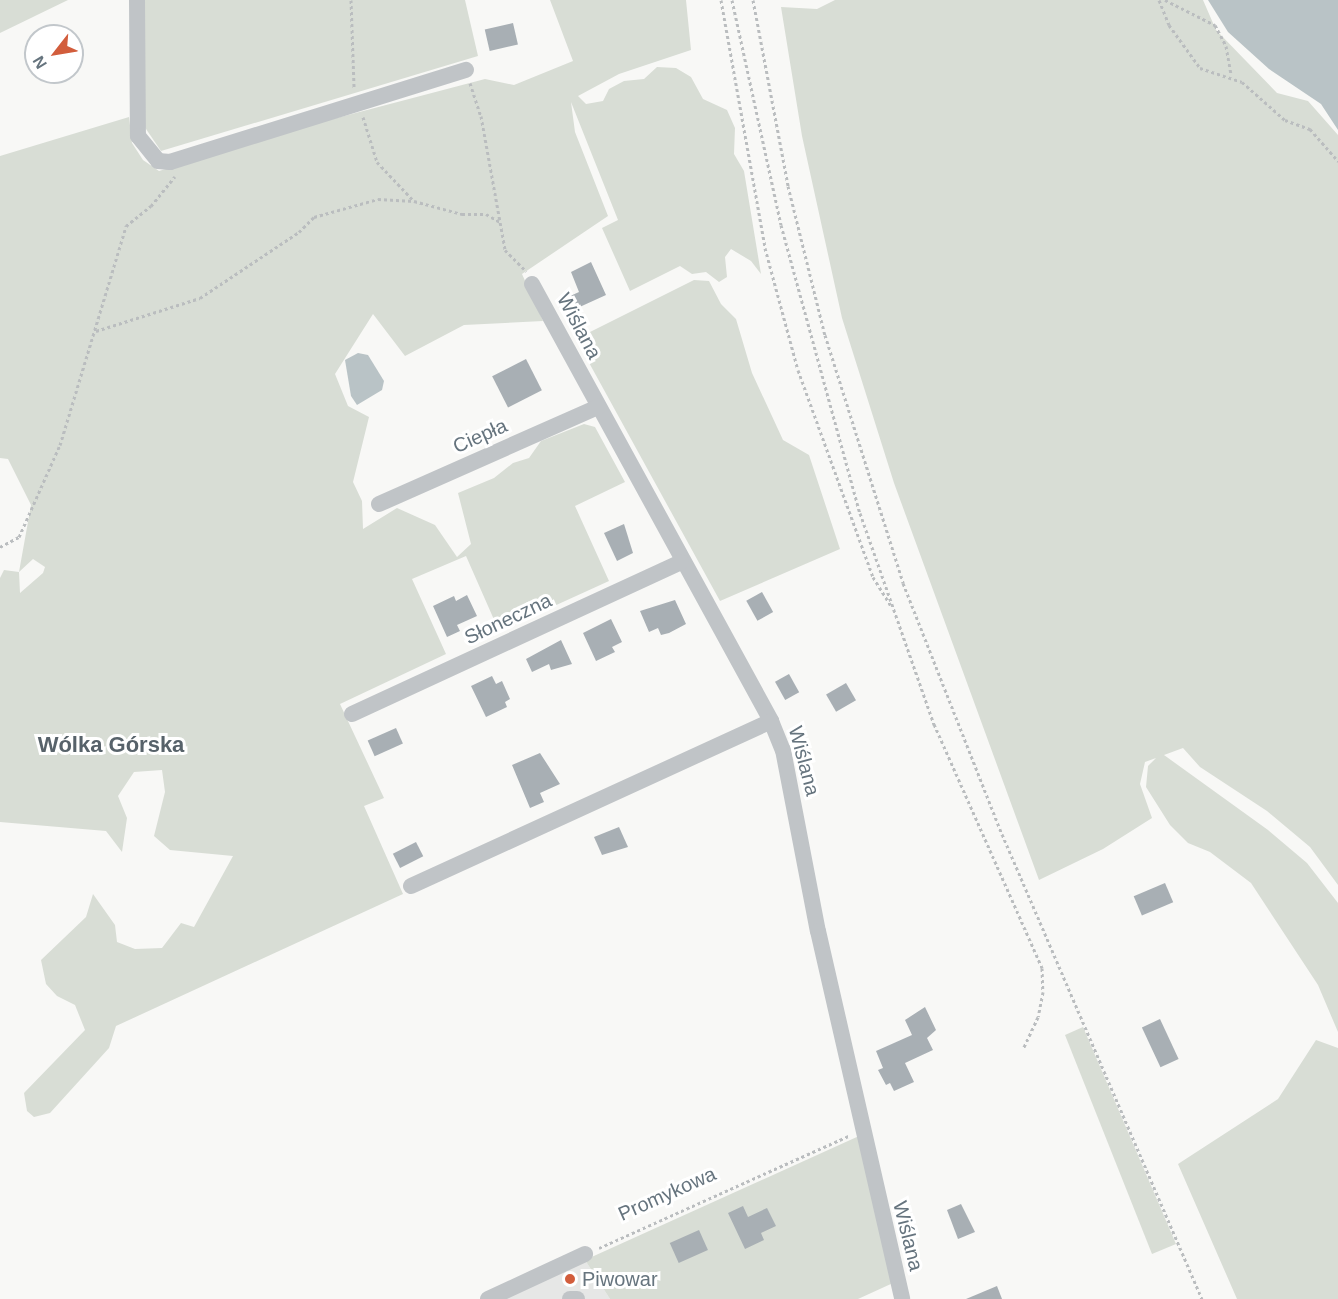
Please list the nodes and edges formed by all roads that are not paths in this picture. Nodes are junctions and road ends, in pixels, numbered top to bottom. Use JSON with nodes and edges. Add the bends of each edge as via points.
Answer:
{"nodes":[{"id":1,"x":137,"y":0,"type":"edge"},
{"id":2,"x":466,"y":70,"type":"road end"},
{"id":3,"x":532,"y":284,"type":"road end"},
{"id":4,"x":598,"y":407,"type":"junction"},
{"id":5,"x":379,"y":504,"type":"dead end"},
{"id":6,"x":681,"y":562,"type":"junction"},
{"id":7,"x":352,"y":714,"type":"dead end"},
{"id":8,"x":771,"y":721,"type":"junction"},
{"id":9,"x":411,"y":885,"type":"dead end"},
{"id":10,"x":585,"y":1254,"type":"road end"},
{"id":11,"x":488,"y":1299,"type":"edge"},
{"id":12,"x":570,"y":1299,"type":"edge"},
{"id":13,"x":577,"y":1299,"type":"edge"},
{"id":14,"x":902,"y":1299,"type":"edge"}],
"edges":[{"from":1,"to":2,"type":"street","via":[[138,136],[158,161],[187,157]]},
{"from":3,"to":4,"type":"street","name":"Wiślana"},
{"from":4,"to":5,"type":"street","name":"Ciepła"},
{"from":4,"to":6,"type":"street","name":"Wiślana"},
{"from":6,"to":7,"type":"street","name":"Słoneczna"},
{"from":6,"to":8,"type":"street","name":"Wiślana"},
{"from":8,"to":9,"type":"street"},
{"from":8,"to":14,"type":"street","name":"Wiślana","via":[[783,750],[818,931]]},
{"from":10,"to":11,"type":"street"},
{"from":12,"to":13,"type":"street"}]}
